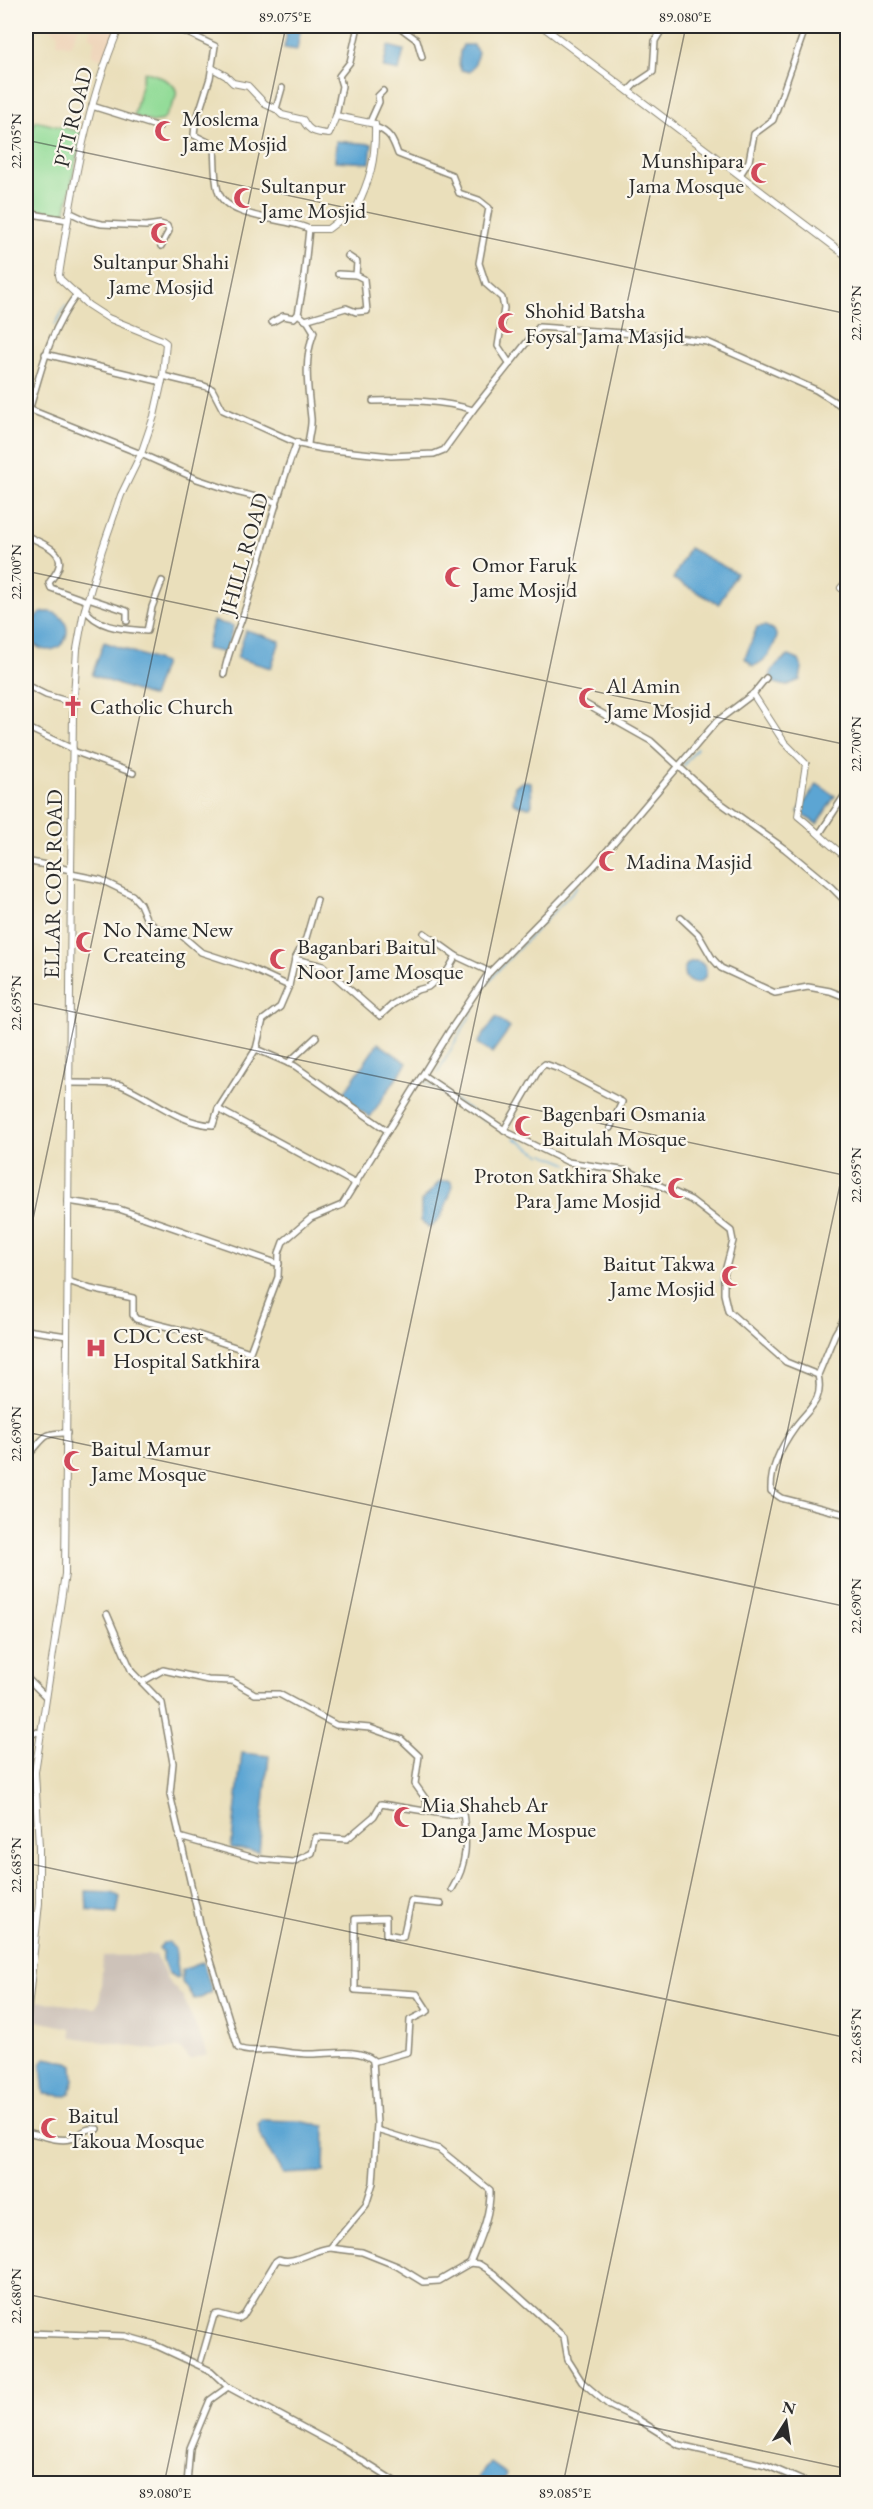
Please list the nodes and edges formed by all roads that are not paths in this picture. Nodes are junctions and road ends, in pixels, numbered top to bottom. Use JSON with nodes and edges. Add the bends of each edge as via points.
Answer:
{"nodes":[{"id":1,"x":120,"y":26,"type":"edge"},
{"id":2,"x":173,"y":26,"type":"edge"},
{"id":3,"x":358,"y":26,"type":"edge"},
{"id":4,"x":398,"y":26,"type":"edge"},
{"id":5,"x":542,"y":26,"type":"edge"},
{"id":6,"x":664,"y":26,"type":"edge"},
{"id":7,"x":806,"y":26,"type":"edge"},
{"id":8,"x":422,"y":57,"type":"dead end"},
{"id":9,"x":212,"y":68,"type":"junction"},
{"id":10,"x":282,"y":88,"type":"dead end"},
{"id":11,"x":383,"y":91,"type":"dead end"},
{"id":12,"x":628,"y":91,"type":"junction"},
{"id":13,"x":92,"y":106,"type":"junction"},
{"id":14,"x":276,"y":109,"type":"junction"},
{"id":15,"x":336,"y":116,"type":"junction"},
{"id":16,"x":372,"y":124,"type":"junction"},
{"id":17,"x":159,"y":128,"type":"dead end"},
{"id":18,"x":740,"y":175,"type":"junction"},
{"id":19,"x":26,"y":213,"type":"edge"},
{"id":20,"x":68,"y":216,"type":"junction"},
{"id":21,"x":309,"y":229,"type":"junction"},
{"id":22,"x":161,"y":246,"type":"dead end"},
{"id":23,"x":348,"y":255,"type":"dead end"},
{"id":24,"x":848,"y":256,"type":"edge"},
{"id":25,"x":338,"y":274,"type":"dead end"},
{"id":26,"x":356,"y":274,"type":"junction"},
{"id":27,"x":77,"y":294,"type":"junction"},
{"id":28,"x":88,"y":305,"type":"joint"},
{"id":29,"x":298,"y":314,"type":"junction"},
{"id":30,"x":305,"y":320,"type":"junction"},
{"id":31,"x":273,"y":322,"type":"dead end"},
{"id":32,"x":315,"y":333,"type":"dead end"},
{"id":33,"x":45,"y":354,"type":"junction"},
{"id":34,"x":510,"y":364,"type":"junction"},
{"id":35,"x":309,"y":372,"type":"dead end"},
{"id":36,"x":163,"y":379,"type":"junction"},
{"id":37,"x":374,"y":401,"type":"dead end"},
{"id":38,"x":27,"y":409,"type":"edge"},
{"id":39,"x":473,"y":410,"type":"junction"},
{"id":40,"x":848,"y":410,"type":"edge"},
{"id":41,"x":26,"y":420,"type":"edge"},
{"id":42,"x":297,"y":442,"type":"junction"},
{"id":43,"x":308,"y":446,"type":"junction"},
{"id":44,"x":141,"y":454,"type":"junction"},
{"id":45,"x":276,"y":502,"type":"junction"},
{"id":46,"x":26,"y":535,"type":"edge"},
{"id":47,"x":848,"y":580,"type":"edge"},
{"id":48,"x":162,"y":581,"type":"dead end"},
{"id":49,"x":841,"y":588,"type":"dead end"},
{"id":50,"x":88,"y":599,"type":"junction"},
{"id":51,"x":85,"y":609,"type":"junction"},
{"id":52,"x":126,"y":621,"type":"dead end"},
{"id":53,"x":224,"y":674,"type":"dead end"},
{"id":54,"x":766,"y":678,"type":"dead end"},
{"id":55,"x":26,"y":685,"type":"edge"},
{"id":56,"x":753,"y":694,"type":"junction"},
{"id":57,"x":580,"y":701,"type":"dead end"},
{"id":58,"x":74,"y":703,"type":"junction"},
{"id":59,"x":26,"y":727,"type":"edge"},
{"id":60,"x":73,"y":750,"type":"junction"},
{"id":61,"x":680,"y":766,"type":"junction"},
{"id":62,"x":134,"y":773,"type":"dead end"},
{"id":63,"x":848,"y":790,"type":"edge"},
{"id":64,"x":820,"y":833,"type":"junction"},
{"id":65,"x":848,"y":858,"type":"edge"},
{"id":66,"x":26,"y":861,"type":"edge"},
{"id":67,"x":71,"y":872,"type":"junction"},
{"id":68,"x":317,"y":900,"type":"dead end"},
{"id":69,"x":848,"y":904,"type":"edge"},
{"id":70,"x":681,"y":918,"type":"dead end"},
{"id":71,"x":424,"y":933,"type":"dead end"},
{"id":72,"x":456,"y":956,"type":"junction"},
{"id":73,"x":295,"y":959,"type":"junction"},
{"id":74,"x":490,"y":972,"type":"junction"},
{"id":75,"x":288,"y":986,"type":"junction"},
{"id":76,"x":848,"y":999,"type":"edge"},
{"id":77,"x":316,"y":1037,"type":"dead end"},
{"id":78,"x":256,"y":1049,"type":"junction"},
{"id":79,"x":288,"y":1064,"type":"junction"},
{"id":80,"x":423,"y":1075,"type":"junction"},
{"id":81,"x":69,"y":1083,"type":"junction"},
{"id":82,"x":218,"y":1109,"type":"junction"},
{"id":83,"x":610,"y":1128,"type":"dead end"},
{"id":84,"x":504,"y":1130,"type":"junction"},
{"id":85,"x":388,"y":1131,"type":"junction"},
{"id":86,"x":356,"y":1184,"type":"junction"},
{"id":87,"x":69,"y":1201,"type":"junction"},
{"id":88,"x":279,"y":1264,"type":"junction"},
{"id":89,"x":68,"y":1281,"type":"junction"},
{"id":90,"x":848,"y":1312,"type":"edge"},
{"id":91,"x":26,"y":1330,"type":"edge"},
{"id":92,"x":67,"y":1336,"type":"junction"},
{"id":93,"x":818,"y":1375,"type":"junction"},
{"id":94,"x":66,"y":1433,"type":"junction"},
{"id":95,"x":26,"y":1457,"type":"edge"},
{"id":96,"x":848,"y":1515,"type":"edge"},
{"id":97,"x":107,"y":1614,"type":"dead end"},
{"id":98,"x":26,"y":1677,"type":"edge"},
{"id":99,"x":142,"y":1682,"type":"junction"},
{"id":100,"x":46,"y":1697,"type":"junction"},
{"id":101,"x":26,"y":1730,"type":"edge"},
{"id":102,"x":40,"y":1733,"type":"junction"},
{"id":103,"x":426,"y":1810,"type":"junction"},
{"id":104,"x":180,"y":1837,"type":"junction"},
{"id":105,"x":452,"y":1889,"type":"dead end"},
{"id":106,"x":441,"y":1904,"type":"dead end"},
{"id":107,"x":26,"y":2028,"type":"edge"},
{"id":108,"x":373,"y":2060,"type":"junction"},
{"id":109,"x":97,"y":2128,"type":"dead end"},
{"id":110,"x":379,"y":2130,"type":"junction"},
{"id":111,"x":26,"y":2132,"type":"edge"},
{"id":112,"x":330,"y":2248,"type":"junction"},
{"id":113,"x":470,"y":2263,"type":"junction"},
{"id":114,"x":26,"y":2333,"type":"edge"},
{"id":115,"x":201,"y":2360,"type":"dead end"},
{"id":116,"x":228,"y":2387,"type":"junction"},
{"id":117,"x":187,"y":2484,"type":"edge"},
{"id":118,"x":399,"y":2484,"type":"edge"},
{"id":119,"x":810,"y":2484,"type":"edge"}],
"edges":[{"from":1,"to":13,"type":"main road","name":"PTI ROAD"},
{"from":2,"to":9,"type":"street","via":[[214,44]]},
{"from":3,"to":15,"type":"street","via":[[350,62],[339,76],[342,86]]},
{"from":4,"to":8,"type":"street","via":[[417,40]]},
{"from":5,"to":12,"type":"main road"},
{"from":6,"to":12,"type":"street","via":[[655,41],[653,72]]},
{"from":7,"to":18,"type":"street","via":[[774,120],[754,134],[748,161]]},
{"from":9,"to":14,"type":"main road","via":[[233,83],[248,86],[265,104]]},
{"from":9,"to":21,"type":"street","via":[[194,135],[214,145],[219,193],[242,212]]},
{"from":10,"to":14,"type":"street"},
{"from":11,"to":16,"type":"street","via":[[378,96]]},
{"from":12,"to":18,"type":"main road"},
{"from":13,"to":17,"type":"street"},
{"from":13,"to":20,"type":"main road","name":"PTI ROAD"},
{"from":14,"to":15,"type":"main road","via":[[282,115],[303,120],[307,129],[329,134]]},
{"from":15,"to":16,"type":"main road"},
{"from":16,"to":21,"type":"main road","via":[[375,157],[371,177],[354,213],[328,229]]},
{"from":16,"to":34,"type":"street","via":[[387,132],[398,154],[452,175],[459,193],[489,208],[479,263],[486,284],[502,298],[498,346]]},
{"from":18,"to":24,"type":"main road"},
{"from":19,"to":20,"type":"street"},
{"from":20,"to":22,"type":"street","via":[[102,224],[164,224],[169,231]]},
{"from":20,"to":27,"type":"main road","name":"PTI ROAD","via":[[59,275]]},
{"from":21,"to":29,"type":"street"},
{"from":23,"to":26,"type":"street","via":[[357,262]]},
{"from":25,"to":26,"type":"street"},
{"from":26,"to":30,"type":"street","via":[[364,279],[367,311],[346,308]]},
{"from":27,"to":28,"type":"main road","name":"PTI ROAD"},
{"from":27,"to":33,"type":"street","via":[[62,314]]},
{"from":28,"to":36,"type":"main road","name":"ELLAR COR ROAD","via":[[166,343]]},
{"from":29,"to":30,"type":"street"},
{"from":29,"to":31,"type":"street"},
{"from":30,"to":43,"type":"street","via":[[314,332],[306,371],[311,417]]},
{"from":32,"to":35,"type":"street"},
{"from":33,"to":36,"type":"street","via":[[104,370]]},
{"from":33,"to":38,"type":"street"},
{"from":34,"to":39,"type":"street"},
{"from":34,"to":40,"type":"street","via":[[539,327],[664,336],[707,342],[816,390]]},
{"from":36,"to":42,"type":"street","via":[[212,389],[223,410]]},
{"from":36,"to":44,"type":"main road","name":"ELLAR COR ROAD"},
{"from":37,"to":39,"type":"street"},
{"from":38,"to":41,"type":"street"},
{"from":38,"to":44,"type":"street"},
{"from":39,"to":43,"type":"street","via":[[444,450],[434,454],[391,456]]},
{"from":42,"to":43,"type":"street"},
{"from":42,"to":45,"type":"street","name":"JHILL ROAD"},
{"from":44,"to":45,"type":"street","via":[[205,482]]},
{"from":44,"to":50,"type":"main road","name":"ELLAR COR ROAD","via":[[121,495]]},
{"from":45,"to":53,"type":"street","name":"JHILL ROAD"},
{"from":46,"to":50,"type":"street","via":[[58,555],[60,565],[49,584],[51,588]]},
{"from":47,"to":49,"type":"main road"},
{"from":48,"to":51,"type":"street","via":[[147,631],[115,628],[90,618]]},
{"from":50,"to":51,"type":"main road","name":"ELLAR COR ROAD"},
{"from":50,"to":52,"type":"street","via":[[127,611]]},
{"from":51,"to":58,"type":"main road","name":"ELLAR COR ROAD","via":[[77,649]]},
{"from":54,"to":56,"type":"street"},
{"from":55,"to":58,"type":"street"},
{"from":56,"to":61,"type":"street","via":[[716,722]]},
{"from":56,"to":64,"type":"main road","via":[[784,742],[806,764],[798,816]]},
{"from":57,"to":61,"type":"street","via":[[651,741]]},
{"from":58,"to":60,"type":"main road","name":"ELLAR COR ROAD"},
{"from":59,"to":60,"type":"street"},
{"from":60,"to":62,"type":"street"},
{"from":60,"to":67,"type":"main road","name":"ELLAR COR ROAD"},
{"from":61,"to":69,"type":"street","via":[[711,796],[785,849]]},
{"from":61,"to":74,"type":"street","via":[[594,866]]},
{"from":63,"to":64,"type":"street"},
{"from":64,"to":65,"type":"main road","via":[[834,850]]},
{"from":66,"to":67,"type":"street"},
{"from":67,"to":75,"type":"street","via":[[101,880],[132,895],[156,928],[180,934],[201,952]]},
{"from":67,"to":81,"type":"main road","name":"ELLAR COR ROAD"},
{"from":68,"to":73,"type":"street"},
{"from":70,"to":76,"type":"street","via":[[698,934],[722,968],[775,993],[808,987]]},
{"from":71,"to":72,"type":"street"},
{"from":72,"to":73,"type":"street","via":[[448,970],[428,987],[401,999],[380,1016],[323,966]]},
{"from":72,"to":74,"type":"street"},
{"from":73,"to":75,"type":"street"},
{"from":74,"to":80,"type":"street"},
{"from":75,"to":78,"type":"street","via":[[280,1007],[263,1020]]},
{"from":77,"to":79,"type":"street"},
{"from":78,"to":79,"type":"street"},
{"from":78,"to":82,"type":"street"},
{"from":79,"to":85,"type":"street"},
{"from":80,"to":84,"type":"street"},
{"from":80,"to":85,"type":"street"},
{"from":81,"to":82,"type":"street","via":[[119,1083],[204,1125],[213,1125]]},
{"from":81,"to":87,"type":"main road","name":"ELLAR COR ROAD"},
{"from":82,"to":86,"type":"street"},
{"from":83,"to":84,"type":"street","via":[[622,1102],[545,1064]]},
{"from":84,"to":93,"type":"street","via":[[568,1162],[628,1171],[691,1200],[710,1214],[731,1231],[733,1241],[724,1275],[728,1311],[786,1362]]},
{"from":85,"to":86,"type":"street"},
{"from":86,"to":88,"type":"street","via":[[342,1205],[311,1218],[283,1242]]},
{"from":87,"to":88,"type":"street","via":[[119,1209]]},
{"from":87,"to":89,"type":"main road","name":"ELLAR COR ROAD"},
{"from":88,"to":89,"type":"street","via":[[278,1277],[250,1352],[136,1319],[133,1299]]},
{"from":89,"to":92,"type":"main road","name":"ELLAR COR ROAD"},
{"from":90,"to":93,"type":"street"},
{"from":91,"to":92,"type":"street"},
{"from":92,"to":94,"type":"main road","name":"ELLAR COR ROAD"},
{"from":93,"to":96,"type":"street","via":[[820,1385],[814,1407],[796,1426],[780,1453],[771,1491],[781,1498]]},
{"from":94,"to":95,"type":"street","via":[[46,1434]]},
{"from":94,"to":100,"type":"main road","name":"ELLAR COR ROAD","via":[[65,1574]]},
{"from":97,"to":99,"type":"street","via":[[132,1672]]},
{"from":98,"to":100,"type":"street"},
{"from":99,"to":103,"type":"street","via":[[163,1670],[232,1681],[255,1694],[279,1694],[336,1725],[370,1728],[401,1739],[418,1756],[415,1784],[427,1801]]},
{"from":99,"to":104,"type":"street","via":[[162,1703],[173,1763],[170,1794]]},
{"from":100,"to":102,"type":"main road","name":"ELLAR COR ROAD"},
{"from":101,"to":102,"type":"street"},
{"from":102,"to":107,"type":"main road","name":"ELLAR COR ROAD","via":[[36,1772],[39,1903]]},
{"from":103,"to":104,"type":"street","via":[[381,1804],[374,1816],[347,1839],[316,1837],[312,1853],[292,1862],[258,1859]]},
{"from":103,"to":105,"type":"street","via":[[450,1815],[463,1813],[467,1842],[460,1875]]},
{"from":104,"to":108,"type":"street","via":[[202,1932],[237,2048],[355,2054]]},
{"from":106,"to":108,"type":"street","via":[[411,1901],[404,1937],[386,1934],[386,1918],[355,1919],[355,1990],[417,1994],[428,2011],[410,2020],[408,2052]]},
{"from":108,"to":110,"type":"street"},
{"from":109,"to":111,"type":"street","via":[[87,2128],[66,2139]]},
{"from":110,"to":112,"type":"street","via":[[366,2205]]},
{"from":110,"to":113,"type":"street","via":[[439,2150],[490,2190],[487,2215]]},
{"from":112,"to":113,"type":"street","via":[[362,2252],[423,2282],[439,2281]]},
{"from":112,"to":115,"type":"street","via":[[293,2261],[279,2259],[243,2316],[238,2319],[214,2315]]},
{"from":113,"to":119,"type":"street","via":[[493,2273],[564,2337],[568,2360],[577,2374],[609,2406],[679,2445],[766,2465]]},
{"from":114,"to":116,"type":"street","via":[[125,2336],[144,2341],[211,2371]]},
{"from":116,"to":117,"type":"street","via":[[210,2400],[190,2448]]},
{"from":116,"to":118,"type":"street","via":[[344,2449]]}]}
